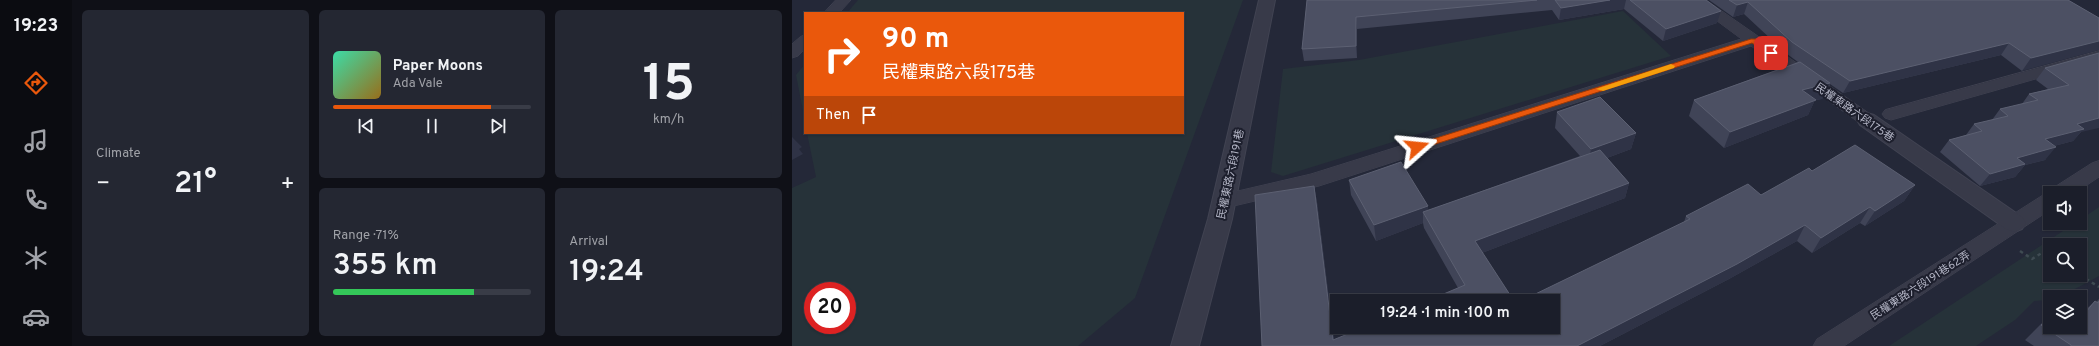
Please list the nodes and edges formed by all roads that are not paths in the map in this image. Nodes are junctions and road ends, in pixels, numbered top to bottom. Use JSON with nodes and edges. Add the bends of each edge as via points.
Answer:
{"nodes":[{"id":1,"x":844,"y":0,"type":"edge"},
{"id":2,"x":1267,"y":0,"type":"edge"},
{"id":3,"x":1696,"y":0,"type":"edge"},
{"id":4,"x":832,"y":12,"type":"edge"},
{"id":5,"x":1753,"y":40,"type":"junction"},
{"id":6,"x":804,"y":41,"type":"edge"},
{"id":7,"x":792,"y":53,"type":"edge"},
{"id":8,"x":2099,"y":56,"type":"edge"},
{"id":9,"x":1891,"y":114,"type":"dead end"},
{"id":10,"x":1866,"y":120,"type":"joint"},
{"id":11,"x":2099,"y":168,"type":"edge"},
{"id":12,"x":2071,"y":186,"type":"edge"},
{"id":13,"x":1224,"y":201,"type":"junction"},
{"id":14,"x":2043,"y":204,"type":"edge"},
{"id":15,"x":2014,"y":223,"type":"junction"},
{"id":16,"x":1185,"y":346,"type":"edge"},
{"id":17,"x":1825,"y":346,"type":"edge"}],
"edges":[{"from":1,"to":4,"type":"lane"},
{"from":2,"to":13,"type":"street","name":"民權東路六段191巷"},
{"from":3,"to":5,"type":"lane","name":"民權東路六段175巷"},
{"from":5,"to":10,"type":"lane","name":"民權東路六段175巷"},
{"from":5,"to":13,"type":"lane","via":[[1312,181]]},
{"from":6,"to":7,"type":"lane"},
{"from":8,"to":9,"type":"lane"},
{"from":10,"to":15,"type":"street","name":"民權東路六段175巷"},
{"from":11,"to":12,"type":"lane"},
{"from":13,"to":16,"type":"street","name":"民權東路六段191巷"},
{"from":14,"to":15,"type":"lane","name":"民權東路六段191巷62弄"},
{"from":15,"to":17,"type":"lane","name":"民權東路六段191巷62弄"}]}
